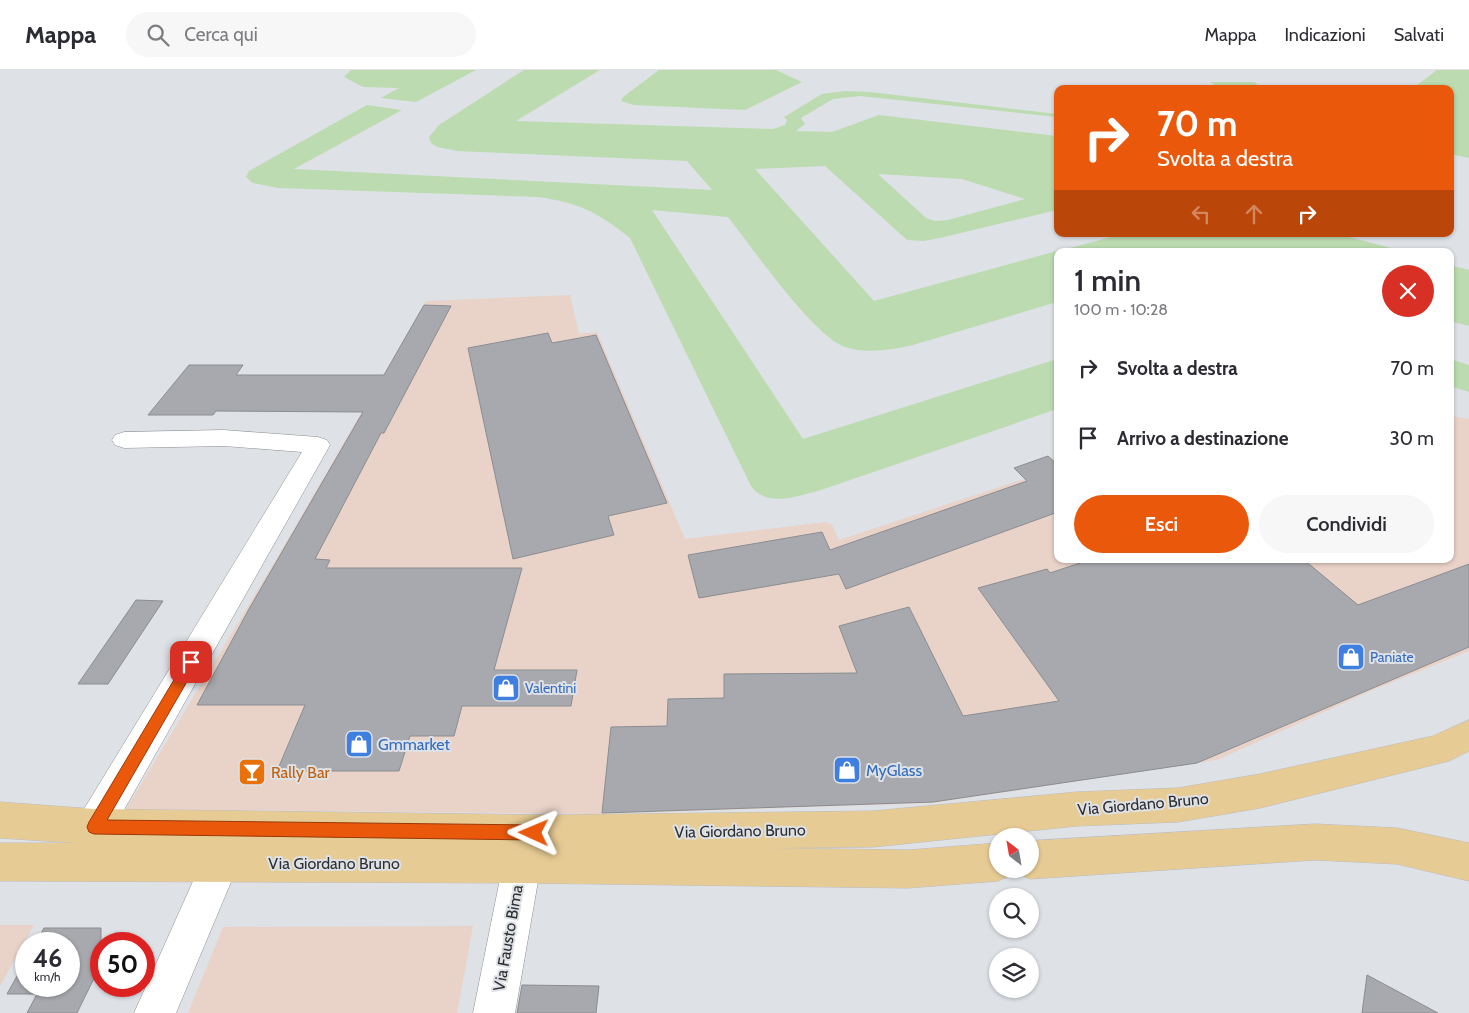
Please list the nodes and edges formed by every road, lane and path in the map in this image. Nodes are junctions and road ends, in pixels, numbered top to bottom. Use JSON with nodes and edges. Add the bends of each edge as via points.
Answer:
{"nodes":[{"id":1,"x":124,"y":440,"type":"dead end"},
{"id":2,"x":1469,"y":735,"type":"edge"},
{"id":3,"x":0,"y":820,"type":"edge"},
{"id":4,"x":94,"y":827,"type":"junction"},
{"id":5,"x":1039,"y":859,"type":"edge"},
{"id":6,"x":0,"y":862,"type":"edge"},
{"id":7,"x":1469,"y":862,"type":"edge"},
{"id":8,"x":220,"y":863,"type":"junction"},
{"id":9,"x":989,"y":863,"type":"edge"},
{"id":10,"x":522,"y":864,"type":"junction"},
{"id":11,"x":155,"y":1013,"type":"edge"},
{"id":12,"x":494,"y":1013,"type":"edge"}],
"edges":[{"from":1,"to":4,"type":"street","via":[[224,438],[318,445]]},
{"from":2,"to":4,"type":"main road","name":"Via Giordano Bruno","via":[[1436,750],[1260,791],[1178,804],[1077,809],[873,829],[554,833]]},
{"from":3,"to":4,"type":"main road","name":"Via Giordano Bruno"},
{"from":5,"to":7,"type":"main road","via":[[1315,842],[1397,846]]},
{"from":6,"to":8,"type":"main road","name":"Via Giordano Bruno"},
{"from":8,"to":10,"type":"main road","name":"Via Giordano Bruno"},
{"from":8,"to":11,"type":"street"},
{"from":9,"to":10,"type":"main road","name":"Via Giordano Bruno","via":[[908,869]]},
{"from":10,"to":12,"type":"street","name":"Via Fausto Bima"}]}
